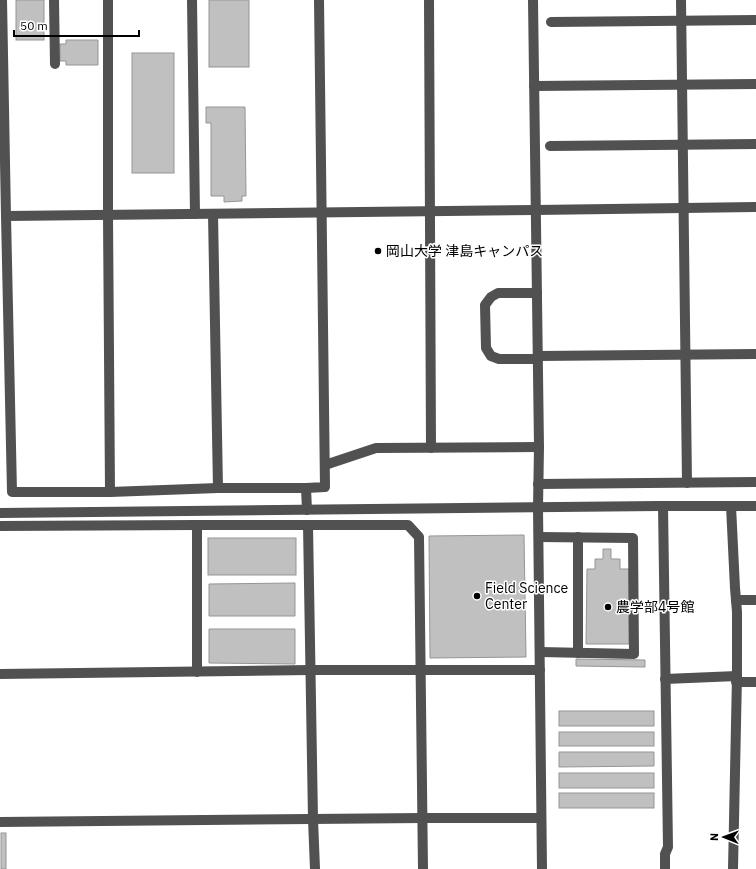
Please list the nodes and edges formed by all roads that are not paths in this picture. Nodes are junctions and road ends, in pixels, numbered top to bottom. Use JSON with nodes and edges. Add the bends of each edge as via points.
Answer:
{"nodes":[{"id":1,"x":2,"y":0,"type":"edge"},
{"id":2,"x":54,"y":0,"type":"edge"},
{"id":3,"x":108,"y":0,"type":"edge"},
{"id":4,"x":192,"y":0,"type":"edge"},
{"id":5,"x":319,"y":0,"type":"edge"},
{"id":6,"x":429,"y":0,"type":"edge"},
{"id":7,"x":534,"y":0,"type":"edge"},
{"id":8,"x":681,"y":0,"type":"edge"},
{"id":9,"x":756,"y":20,"type":"edge"},
{"id":10,"x":682,"y":21,"type":"junction"},
{"id":11,"x":551,"y":22,"type":"dead end"},
{"id":12,"x":55,"y":64,"type":"dead end"},
{"id":13,"x":682,"y":84,"type":"junction"},
{"id":14,"x":756,"y":84,"type":"edge"},
{"id":15,"x":534,"y":86,"type":"junction"},
{"id":16,"x":756,"y":144,"type":"edge"},
{"id":17,"x":683,"y":145,"type":"junction"},
{"id":18,"x":550,"y":146,"type":"dead end"},
{"id":19,"x":756,"y":207,"type":"edge"},
{"id":20,"x":684,"y":208,"type":"junction"},
{"id":21,"x":536,"y":210,"type":"junction"},
{"id":22,"x":430,"y":211,"type":"junction"},
{"id":23,"x":322,"y":212,"type":"junction"},
{"id":24,"x":195,"y":214,"type":"junction"},
{"id":25,"x":213,"y":214,"type":"junction"},
{"id":26,"x":108,"y":215,"type":"junction"},
{"id":27,"x":6,"y":216,"type":"junction"},
{"id":28,"x":537,"y":293,"type":"junction"},
{"id":29,"x":685,"y":354,"type":"junction"},
{"id":30,"x":756,"y":354,"type":"edge"},
{"id":31,"x":538,"y":358,"type":"junction"},
{"id":32,"x":539,"y":447,"type":"junction"},
{"id":33,"x":432,"y":448,"type":"junction"},
{"id":34,"x":325,"y":465,"type":"junction"},
{"id":35,"x":756,"y":482,"type":"edge"},
{"id":36,"x":687,"y":483,"type":"junction"},
{"id":37,"x":538,"y":484,"type":"junction"},
{"id":38,"x":218,"y":488,"type":"junction"},
{"id":39,"x":306,"y":488,"type":"junction"},
{"id":40,"x":110,"y":492,"type":"junction"},
{"id":41,"x":663,"y":506,"type":"junction"},
{"id":42,"x":731,"y":506,"type":"junction"},
{"id":43,"x":756,"y":506,"type":"edge"},
{"id":44,"x":538,"y":508,"type":"junction"},
{"id":45,"x":307,"y":510,"type":"junction"},
{"id":46,"x":0,"y":513,"type":"edge"},
{"id":47,"x":197,"y":525,"type":"junction"},
{"id":48,"x":308,"y":525,"type":"junction"},
{"id":49,"x":0,"y":526,"type":"edge"},
{"id":50,"x":538,"y":537,"type":"junction"},
{"id":51,"x":578,"y":537,"type":"junction"},
{"id":52,"x":736,"y":600,"type":"junction"},
{"id":53,"x":756,"y":600,"type":"edge"},
{"id":54,"x":540,"y":652,"type":"junction"},
{"id":55,"x":578,"y":653,"type":"junction"},
{"id":56,"x":310,"y":670,"type":"junction"},
{"id":57,"x":421,"y":670,"type":"junction"},
{"id":58,"x":540,"y":670,"type":"junction"},
{"id":59,"x":196,"y":672,"type":"junction"},
{"id":60,"x":0,"y":674,"type":"edge"},
{"id":61,"x":665,"y":679,"type":"junction"},
{"id":62,"x":736,"y":679,"type":"junction"},
{"id":63,"x":756,"y":682,"type":"edge"},
{"id":64,"x":422,"y":818,"type":"junction"},
{"id":65,"x":541,"y":818,"type":"junction"},
{"id":66,"x":313,"y":819,"type":"junction"},
{"id":67,"x":0,"y":822,"type":"edge"},
{"id":68,"x":315,"y":869,"type":"edge"},
{"id":69,"x":423,"y":869,"type":"edge"},
{"id":70,"x":542,"y":869,"type":"edge"},
{"id":71,"x":665,"y":869,"type":"edge"},
{"id":72,"x":733,"y":869,"type":"edge"}],
"edges":[{"from":1,"to":27,"type":"street"},
{"from":2,"to":12,"type":"street"},
{"from":3,"to":26,"type":"street"},
{"from":4,"to":24,"type":"street"},
{"from":5,"to":23,"type":"street"},
{"from":6,"to":22,"type":"street"},
{"from":7,"to":15,"type":"street"},
{"from":8,"to":10,"type":"street"},
{"from":9,"to":10,"type":"street"},
{"from":10,"to":11,"type":"street"},
{"from":10,"to":13,"type":"street"},
{"from":13,"to":14,"type":"street"},
{"from":13,"to":15,"type":"street"},
{"from":13,"to":17,"type":"street"},
{"from":15,"to":21,"type":"street"},
{"from":16,"to":17,"type":"street"},
{"from":17,"to":18,"type":"street"},
{"from":17,"to":20,"type":"street"},
{"from":19,"to":20,"type":"street"},
{"from":20,"to":21,"type":"street"},
{"from":20,"to":29,"type":"street"},
{"from":21,"to":22,"type":"street"},
{"from":21,"to":28,"type":"street"},
{"from":22,"to":23,"type":"street"},
{"from":22,"to":33,"type":"street"},
{"from":23,"to":25,"type":"street"},
{"from":23,"to":34,"type":"street"},
{"from":24,"to":25,"type":"street"},
{"from":24,"to":26,"type":"street"},
{"from":25,"to":38,"type":"street"},
{"from":26,"to":27,"type":"street"},
{"from":26,"to":40,"type":"street"},
{"from":27,"to":40,"type":"street","via":[[12,492]]},
{"from":28,"to":31,"type":"street"},
{"from":28,"to":31,"type":"street","via":[[498,293],[485,305],[486,348],[491,356],[499,359]]},
{"from":29,"to":30,"type":"street"},
{"from":29,"to":31,"type":"street"},
{"from":29,"to":36,"type":"street"},
{"from":31,"to":32,"type":"street"},
{"from":32,"to":33,"type":"street"},
{"from":32,"to":37,"type":"street"},
{"from":33,"to":34,"type":"street","via":[[376,448]]},
{"from":34,"to":39,"type":"street","via":[[325,487]]},
{"from":35,"to":36,"type":"street"},
{"from":36,"to":37,"type":"street"},
{"from":37,"to":44,"type":"street"},
{"from":38,"to":39,"type":"street"},
{"from":38,"to":40,"type":"street"},
{"from":39,"to":45,"type":"street"},
{"from":41,"to":42,"type":"street"},
{"from":41,"to":44,"type":"street"},
{"from":41,"to":61,"type":"street"},
{"from":42,"to":43,"type":"street"},
{"from":42,"to":52,"type":"street"},
{"from":44,"to":45,"type":"street"},
{"from":44,"to":50,"type":"street"},
{"from":45,"to":46,"type":"street"},
{"from":47,"to":48,"type":"street"},
{"from":47,"to":49,"type":"street"},
{"from":47,"to":59,"type":"street"},
{"from":48,"to":56,"type":"street"},
{"from":48,"to":57,"type":"street","via":[[408,525],[419,537]]},
{"from":50,"to":51,"type":"street"},
{"from":50,"to":54,"type":"street"},
{"from":51,"to":55,"type":"street"},
{"from":51,"to":55,"type":"street","via":[[633,538],[634,654]]},
{"from":52,"to":53,"type":"street"},
{"from":52,"to":62,"type":"street"},
{"from":54,"to":55,"type":"street"},
{"from":54,"to":58,"type":"street"},
{"from":56,"to":57,"type":"street"},
{"from":56,"to":59,"type":"street"},
{"from":56,"to":66,"type":"street"},
{"from":57,"to":58,"type":"street"},
{"from":57,"to":64,"type":"street"},
{"from":58,"to":65,"type":"street"},
{"from":59,"to":60,"type":"street"},
{"from":61,"to":62,"type":"street"},
{"from":61,"to":71,"type":"street","via":[[668,847],[665,854]]},
{"from":62,"to":63,"type":"street"},
{"from":62,"to":72,"type":"street"},
{"from":64,"to":65,"type":"street"},
{"from":64,"to":66,"type":"street"},
{"from":64,"to":69,"type":"street"},
{"from":65,"to":70,"type":"street"},
{"from":66,"to":67,"type":"street"},
{"from":66,"to":68,"type":"street"}]}
